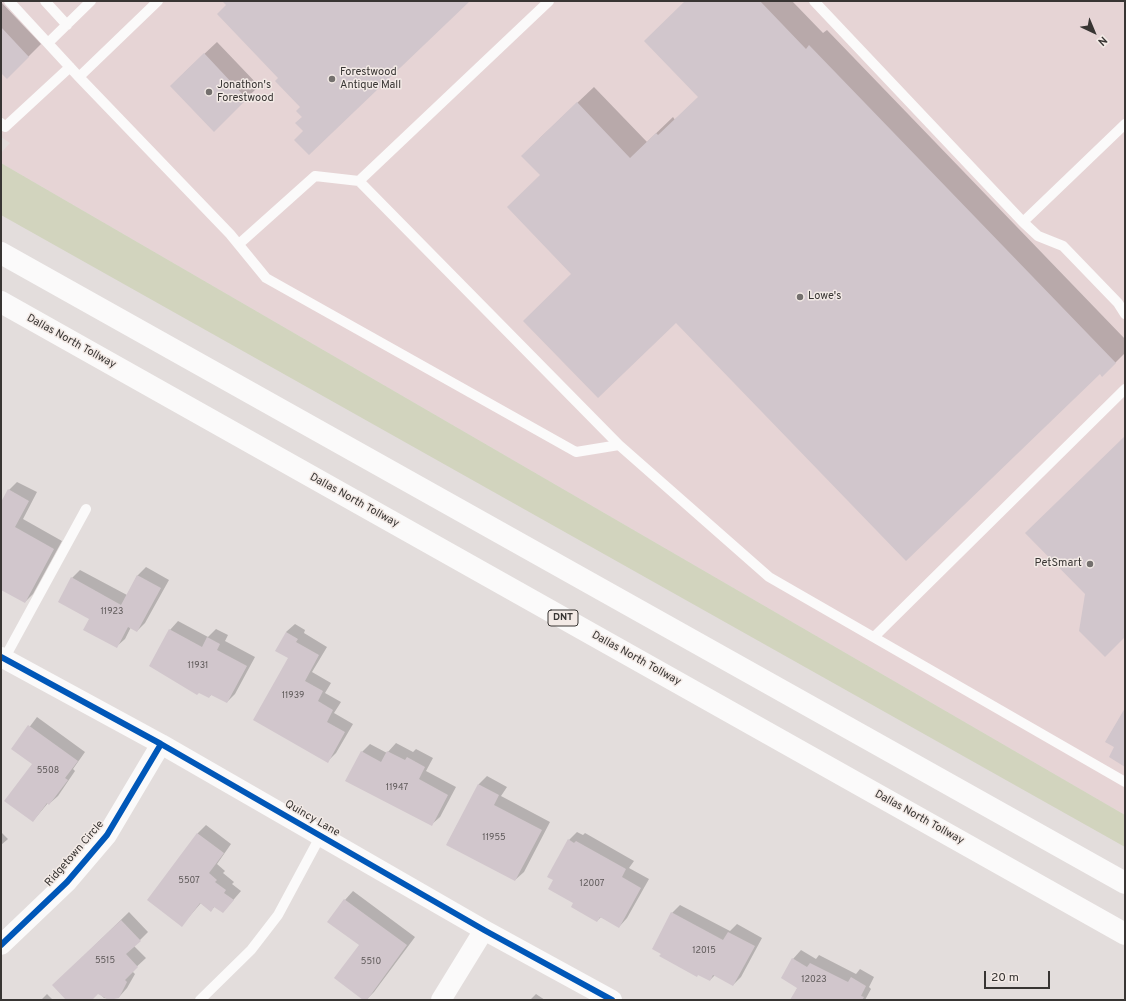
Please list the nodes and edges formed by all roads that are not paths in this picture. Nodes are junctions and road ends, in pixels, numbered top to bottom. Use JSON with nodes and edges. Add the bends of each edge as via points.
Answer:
{"nodes":[{"id":1,"x":9,"y":1,"type":"edge"},
{"id":2,"x":45,"y":1,"type":"edge"},
{"id":3,"x":91,"y":1,"type":"edge"},
{"id":4,"x":158,"y":1,"type":"edge"},
{"id":5,"x":549,"y":1,"type":"edge"},
{"id":6,"x":815,"y":2,"type":"edge"},
{"id":7,"x":67,"y":25,"type":"junction"},
{"id":8,"x":48,"y":44,"type":"junction"},
{"id":9,"x":70,"y":67,"type":"junction"},
{"id":10,"x":79,"y":77,"type":"junction"},
{"id":11,"x":1,"y":123,"type":"edge"},
{"id":12,"x":1125,"y":124,"type":"edge"},
{"id":13,"x":359,"y":181,"type":"junction"},
{"id":14,"x":1024,"y":222,"type":"junction"},
{"id":15,"x":239,"y":244,"type":"junction"},
{"id":16,"x":1,"y":253,"type":"edge"},
{"id":17,"x":1,"y":302,"type":"edge"},
{"id":18,"x":1125,"y":314,"type":"edge"},
{"id":19,"x":1125,"y":389,"type":"edge"},
{"id":20,"x":619,"y":445,"type":"junction"},
{"id":21,"x":86,"y":509,"type":"dead end"},
{"id":22,"x":874,"y":637,"type":"junction"},
{"id":23,"x":3,"y":658,"type":"edge"},
{"id":24,"x":160,"y":744,"type":"junction"},
{"id":25,"x":1125,"y":782,"type":"edge"},
{"id":26,"x":322,"y":835,"type":"junction"},
{"id":27,"x":1125,"y":883,"type":"edge"},
{"id":28,"x":484,"y":930,"type":"junction"},
{"id":29,"x":1125,"y":934,"type":"edge"},
{"id":30,"x":1,"y":945,"type":"edge"},
{"id":31,"x":200,"y":1000,"type":"edge"},
{"id":32,"x":441,"y":1000,"type":"edge"},
{"id":33,"x":612,"y":1000,"type":"edge"}],
"edges":[{"from":1,"to":8,"type":"lane"},
{"from":2,"to":7,"type":"lane"},
{"from":3,"to":7,"type":"lane"},
{"from":4,"to":10,"type":"lane"},
{"from":5,"to":13,"type":"lane"},
{"from":6,"to":14,"type":"lane"},
{"from":7,"to":8,"type":"lane"},
{"from":8,"to":9,"type":"lane"},
{"from":9,"to":10,"type":"lane"},
{"from":9,"to":11,"type":"lane","via":[[6,127]]},
{"from":10,"to":15,"type":"lane"},
{"from":12,"to":14,"type":"lane"},
{"from":13,"to":15,"type":"lane","via":[[315,176]]},
{"from":13,"to":20,"type":"lane"},
{"from":14,"to":18,"type":"lane","via":[[1038,236],[1063,246],[1118,303]]},
{"from":15,"to":20,"type":"lane","via":[[266,278],[576,452]]},
{"from":16,"to":27,"type":"highway"},
{"from":17,"to":29,"type":"highway","name":"Dallas North Tollway","number":"DNT"},
{"from":19,"to":22,"type":"lane"},
{"from":20,"to":22,"type":"lane","via":[[769,577]]},
{"from":21,"to":23,"type":"lane"},
{"from":22,"to":25,"type":"lane"},
{"from":23,"to":24,"type":"street","name":"Quincy Lane"},
{"from":24,"to":26,"type":"street","name":"Quincy Lane"},
{"from":24,"to":30,"type":"street","name":"Ridgetown Circle","via":[[107,835],[67,882]]},
{"from":26,"to":28,"type":"street","name":"Quincy Lane"},
{"from":26,"to":31,"type":"lane","via":[[278,915],[252,950]]},
{"from":28,"to":32,"type":"street"},
{"from":28,"to":33,"type":"street","name":"Quincy Lane"}]}
